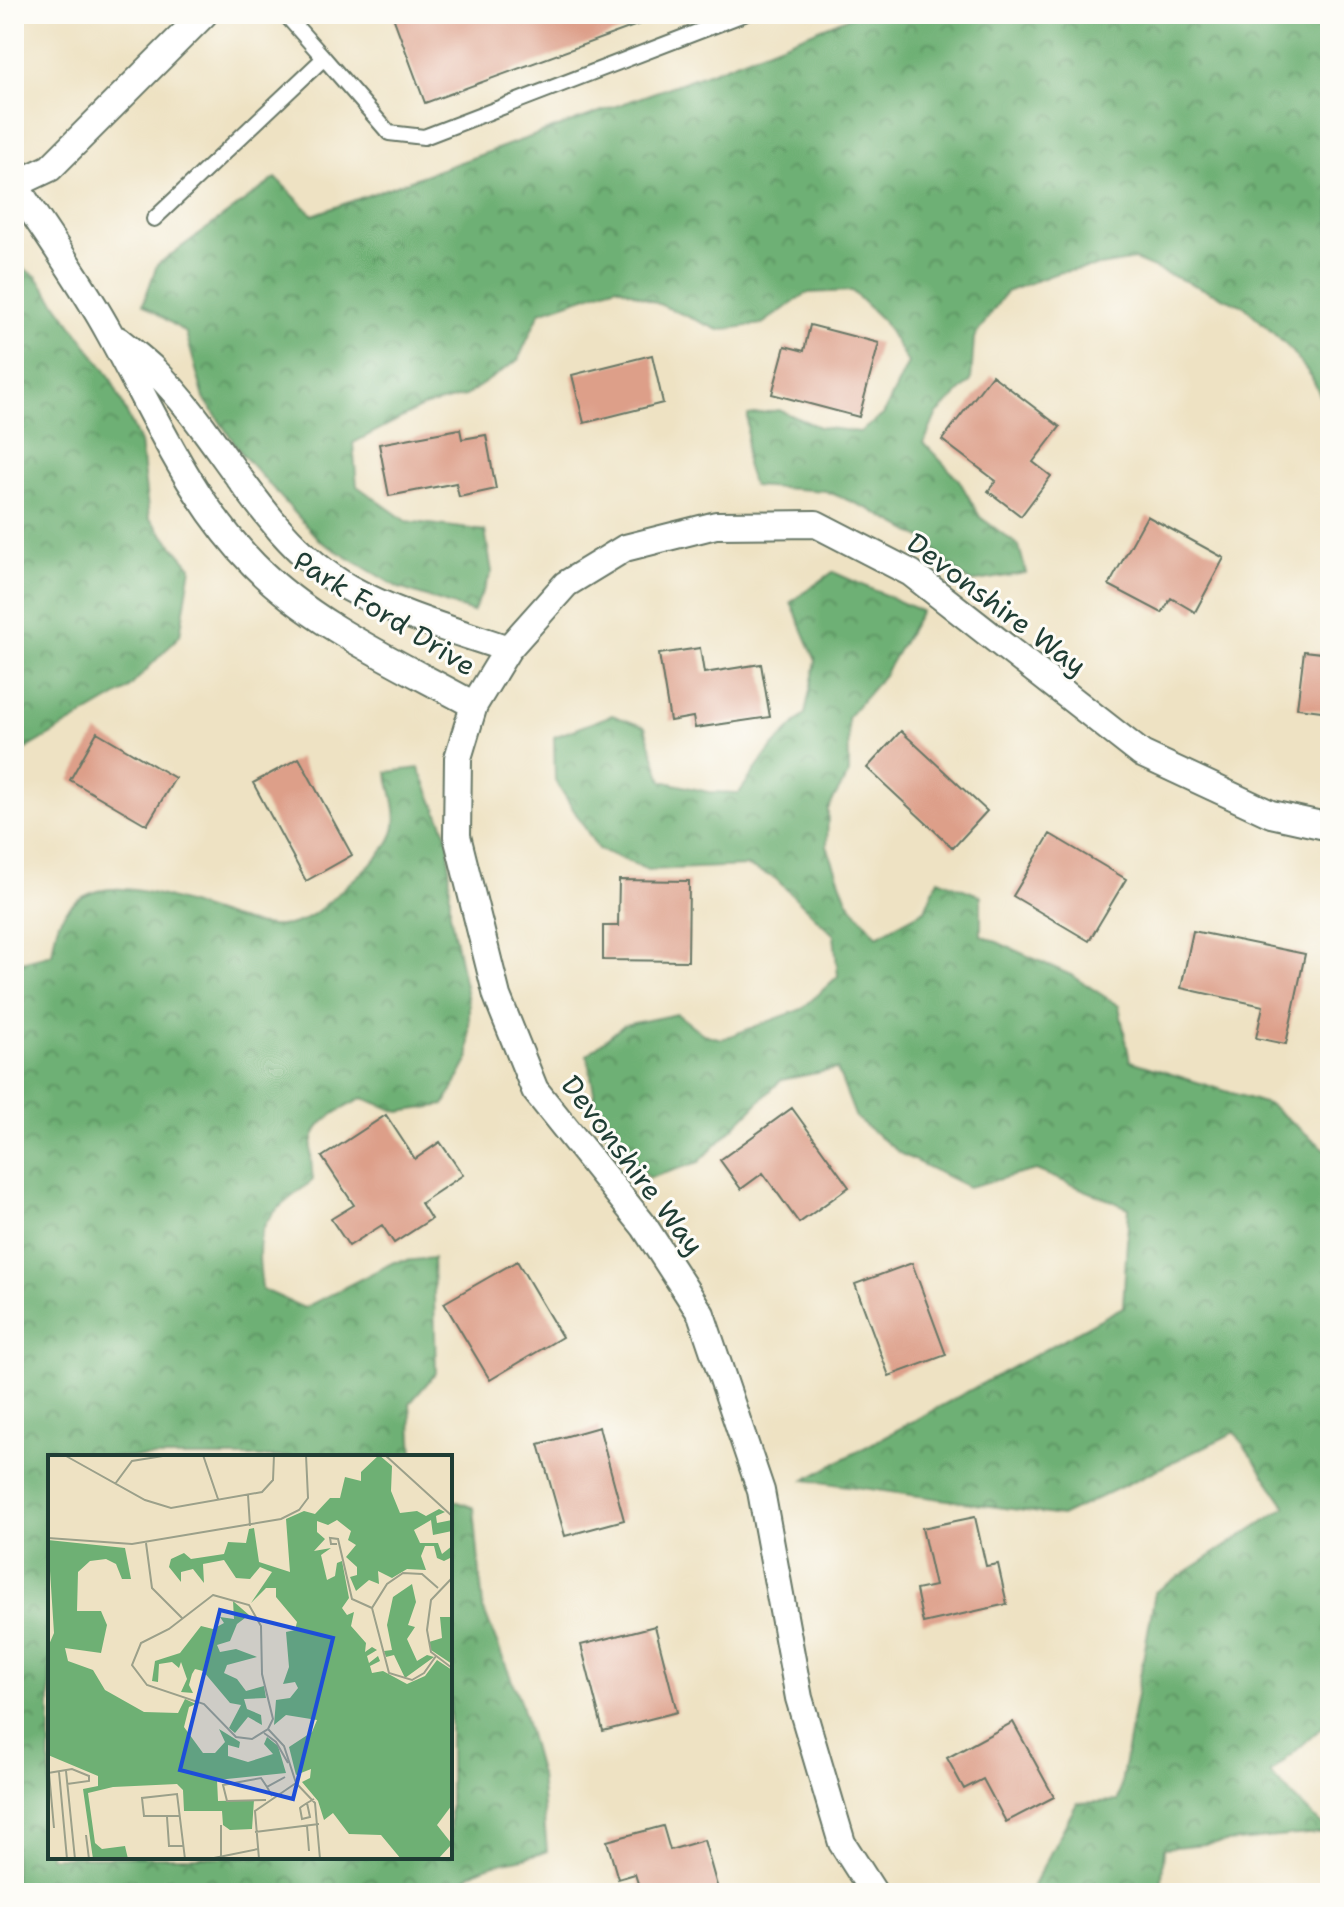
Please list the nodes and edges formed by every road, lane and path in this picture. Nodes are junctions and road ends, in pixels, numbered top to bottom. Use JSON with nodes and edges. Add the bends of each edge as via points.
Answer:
{"nodes":[{"id":1,"x":204,"y":14,"type":"edge"},
{"id":2,"x":285,"y":14,"type":"edge"},
{"id":3,"x":744,"y":14,"type":"edge"},
{"id":4,"x":324,"y":58,"type":"junction"},
{"id":5,"x":15,"y":185,"type":"edge"},
{"id":6,"x":154,"y":219,"type":"dead end"},
{"id":7,"x":109,"y":332,"type":"junction"},
{"id":8,"x":508,"y":649,"type":"junction"},
{"id":9,"x":474,"y":705,"type":"junction"},
{"id":10,"x":1330,"y":827,"type":"edge"},
{"id":11,"x":874,"y":1893,"type":"edge"}],
"edges":[{"from":1,"to":5,"type":"street","via":[[50,168]]},
{"from":2,"to":4,"type":"lane"},
{"from":3,"to":4,"type":"lane","via":[[424,137],[389,133]]},
{"from":4,"to":6,"type":"lane"},
{"from":5,"to":7,"type":"street","name":"Park Ford Drive"},
{"from":7,"to":8,"type":"street","name":"Park Ford Drive","via":[[157,372],[269,515],[348,587]]},
{"from":7,"to":9,"type":"street","name":"Park Ford Drive","via":[[180,465],[254,564],[290,597]]},
{"from":8,"to":9,"type":"street","name":"Devonshire Way"},
{"from":8,"to":10,"type":"street","name":"Devonshire Way","via":[[566,584],[625,548],[716,525],[816,524],[911,573],[1142,754],[1271,814]]},
{"from":9,"to":11,"type":"street","name":"Devonshire Way","via":[[458,758],[457,836],[497,996],[535,1090],[644,1226],[701,1314],[761,1491],[799,1698],[842,1843]]}]}
